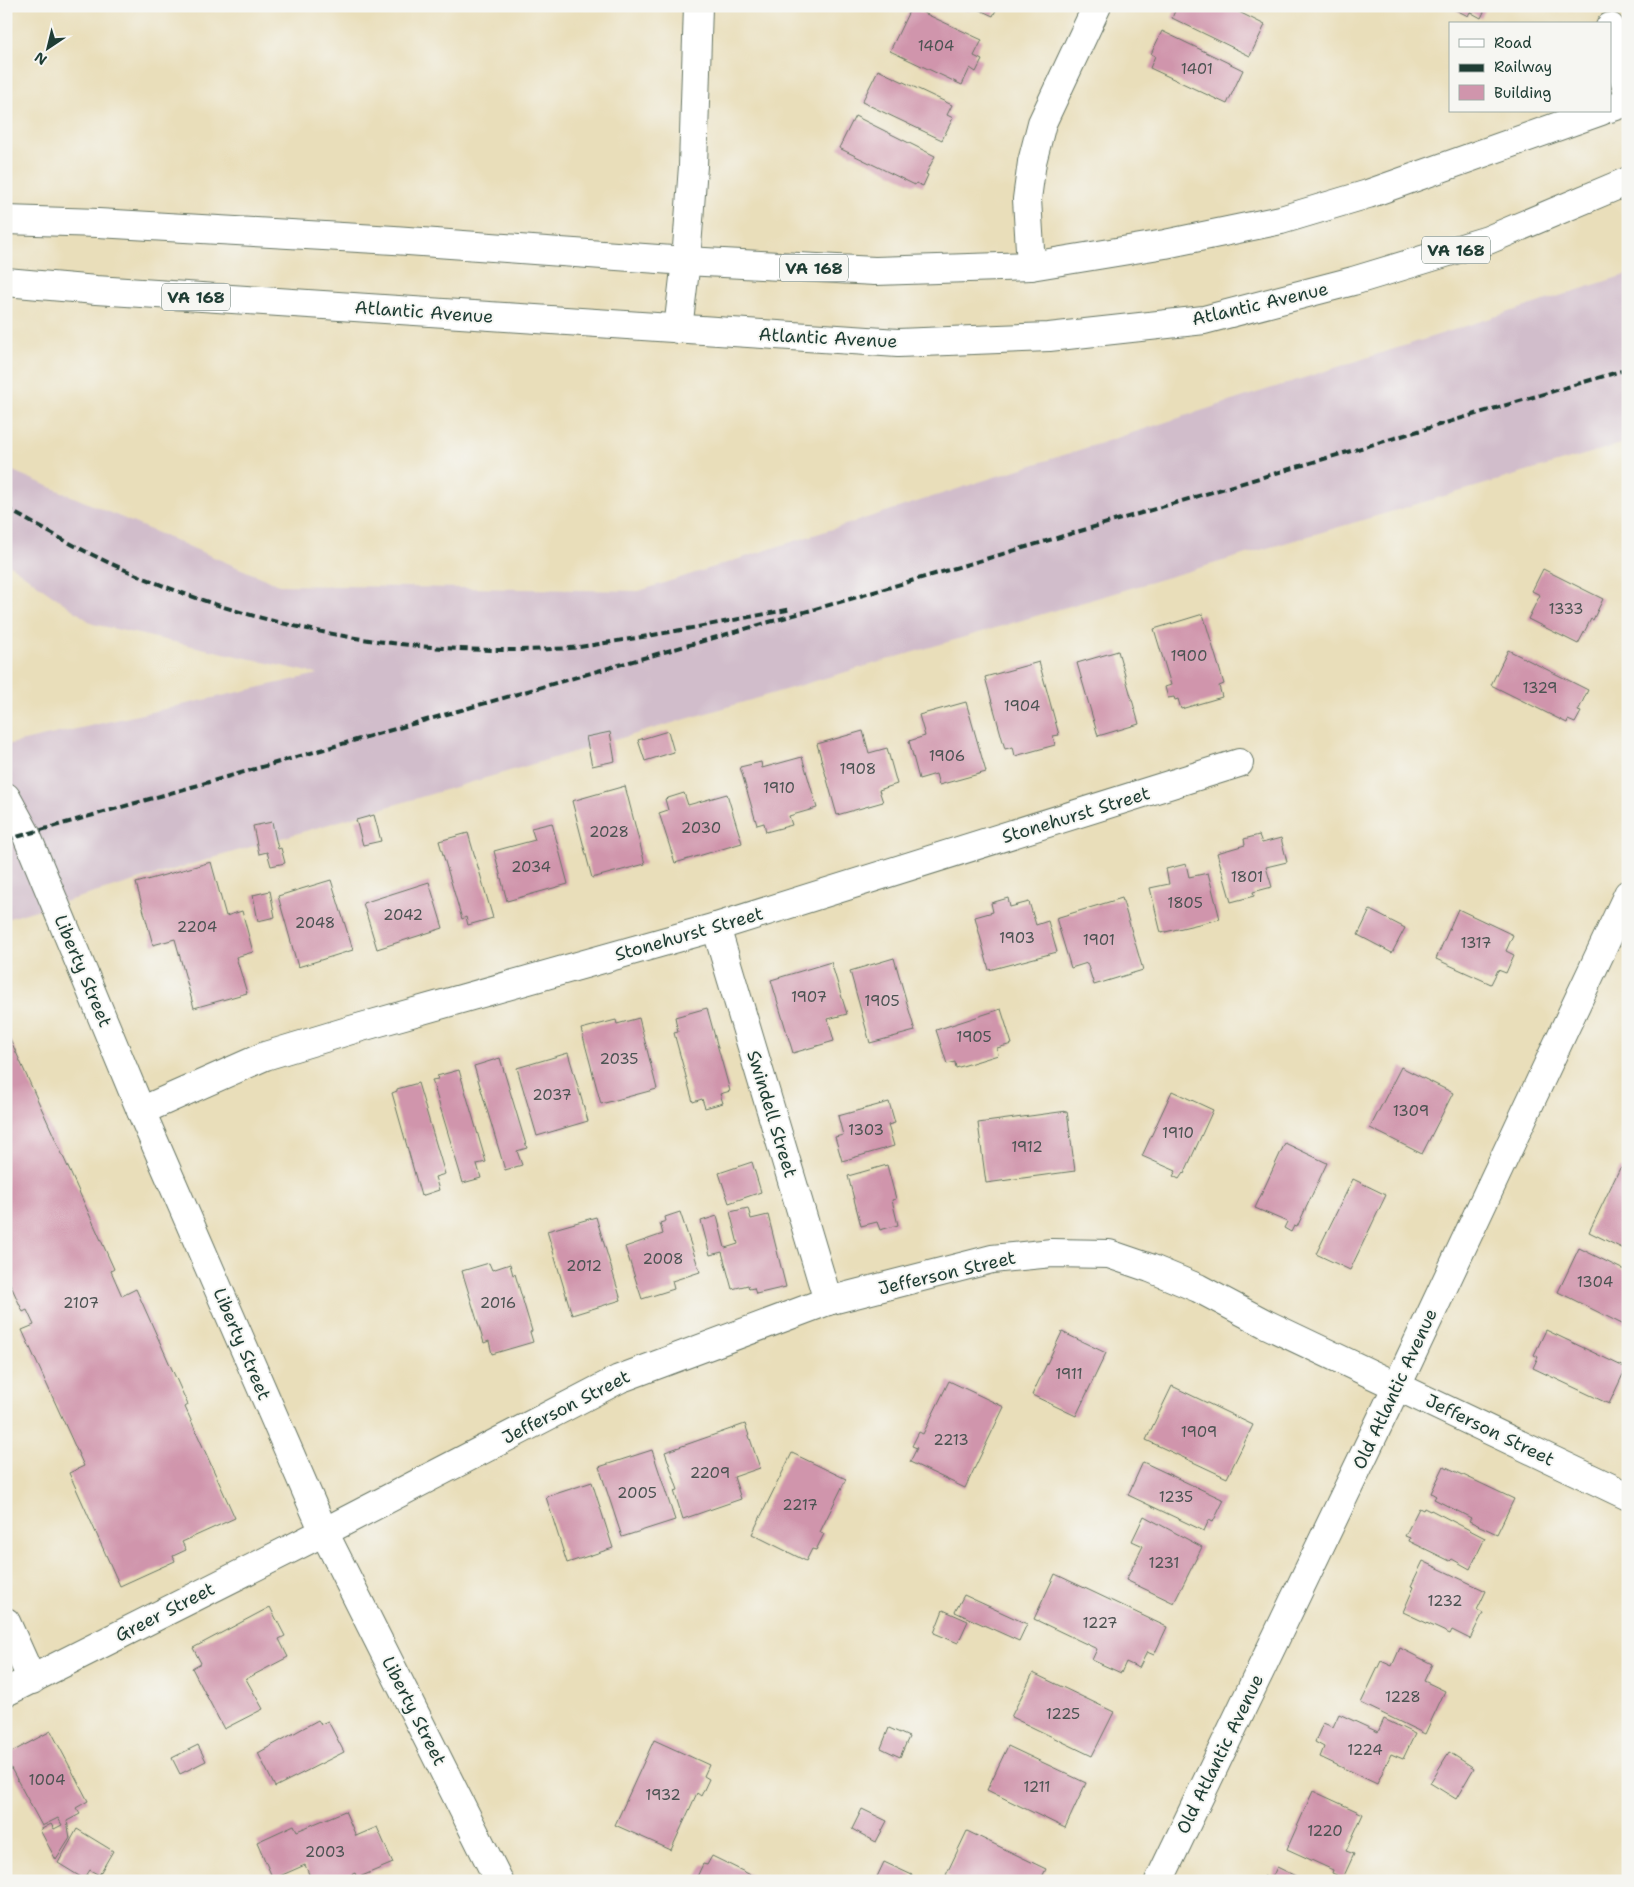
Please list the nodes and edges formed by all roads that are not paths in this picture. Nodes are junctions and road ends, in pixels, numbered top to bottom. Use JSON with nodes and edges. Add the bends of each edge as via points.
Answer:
{"nodes":[{"id":1,"x":698,"y":6,"type":"edge"},
{"id":2,"x":1097,"y":6,"type":"edge"},
{"id":3,"x":1608,"y":6,"type":"edge"},
{"id":4,"x":1610,"y":22,"type":"edge"},
{"id":5,"x":1612,"y":33,"type":"edge"},
{"id":6,"x":1628,"y":93,"type":"edge"},
{"id":7,"x":1628,"y":102,"type":"edge"},
{"id":8,"x":1612,"y":107,"type":"edge"},
{"id":9,"x":1599,"y":112,"type":"edge"},
{"id":10,"x":1628,"y":181,"type":"edge"},
{"id":11,"x":6,"y":220,"type":"edge"},
{"id":12,"x":686,"y":261,"type":"junction"},
{"id":13,"x":1031,"y":266,"type":"junction"},
{"id":14,"x":6,"y":282,"type":"edge"},
{"id":15,"x":678,"y":329,"type":"junction"},
{"id":16,"x":1239,"y":763,"type":"dead end"},
{"id":17,"x":6,"y":797,"type":"edge"},
{"id":18,"x":1628,"y":894,"type":"edge"},
{"id":19,"x":716,"y":927,"type":"junction"},
{"id":20,"x":141,"y":1111,"type":"junction"},
{"id":21,"x":828,"y":1301,"type":"junction"},
{"id":22,"x":1397,"y":1386,"type":"junction"},
{"id":23,"x":1628,"y":1496,"type":"edge"},
{"id":24,"x":324,"y":1532,"type":"junction"},
{"id":25,"x":6,"y":1622,"type":"edge"},
{"id":26,"x":32,"y":1680,"type":"junction"},
{"id":27,"x":6,"y":1692,"type":"edge"},
{"id":28,"x":499,"y":1881,"type":"edge"},
{"id":29,"x":1159,"y":1881,"type":"edge"}],
"edges":[{"from":1,"to":12,"type":"main road","via":[[693,166]]},
{"from":2,"to":13,"type":"main road","via":[[1040,131],[1032,162],[1027,199]]},
{"from":3,"to":4,"type":"main road"},
{"from":5,"to":6,"type":"main road"},
{"from":7,"to":8,"type":"main road"},
{"from":9,"to":13,"type":"main road","number":"VA 168","via":[[1368,194],[1281,220],[1165,244]]},
{"from":10,"to":15,"type":"main road","name":"Atlantic Avenue","number":"VA 168","via":[[1488,240],[1353,282],[1204,320],[1049,337],[898,343]]},
{"from":11,"to":12,"type":"main road","number":"VA 168","via":[[384,240]]},
{"from":12,"to":13,"type":"main road","number":"VA 168","via":[[875,271]]},
{"from":12,"to":15,"type":"main road"},
{"from":14,"to":15,"type":"main road","name":"Atlantic Avenue","number":"VA 168"},
{"from":16,"to":19,"type":"main road","name":"Stonehurst Street"},
{"from":17,"to":20,"type":"main road","name":"Liberty Street","via":[[26,834]]},
{"from":18,"to":22,"type":"main road","name":"Old Atlantic Avenue"},
{"from":19,"to":20,"type":"main road","name":"Stonehurst Street","via":[[265,1056]]},
{"from":19,"to":21,"type":"main road","name":"Swindell Street"},
{"from":20,"to":24,"type":"main road","name":"Liberty Street"},
{"from":21,"to":22,"type":"main road","name":"Jefferson Street","via":[[992,1259],[1052,1253],[1109,1254],[1198,1288]]},
{"from":21,"to":24,"type":"main road","name":"Jefferson Street","via":[[619,1379]]},
{"from":22,"to":23,"type":"main road","name":"Jefferson Street"},
{"from":22,"to":29,"type":"main road","name":"Old Atlantic Avenue"},
{"from":24,"to":26,"type":"main road","name":"Greer Street"},
{"from":24,"to":28,"type":"main road","name":"Liberty Street"},
{"from":25,"to":26,"type":"main road"},
{"from":26,"to":27,"type":"main road","name":"Greer Street"}]}
